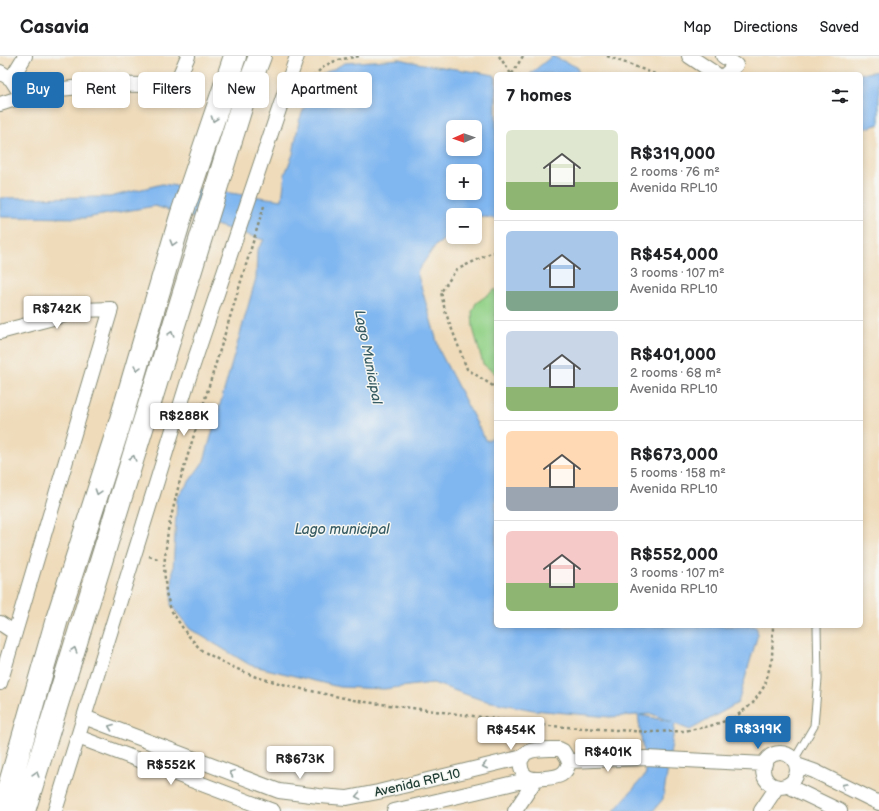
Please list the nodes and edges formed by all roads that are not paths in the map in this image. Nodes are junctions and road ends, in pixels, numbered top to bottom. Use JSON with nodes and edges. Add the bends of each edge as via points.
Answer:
{"nodes":[{"id":1,"x":25,"y":56,"type":"edge"},
{"id":2,"x":188,"y":56,"type":"edge"},
{"id":3,"x":236,"y":56,"type":"edge"},
{"id":4,"x":260,"y":56,"type":"edge"},
{"id":5,"x":297,"y":56,"type":"edge"},
{"id":6,"x":690,"y":56,"type":"edge"},
{"id":7,"x":723,"y":56,"type":"edge"},
{"id":8,"x":713,"y":72,"type":"edge"},
{"id":9,"x":728,"y":72,"type":"edge"},
{"id":10,"x":5,"y":75,"type":"edge"},
{"id":11,"x":12,"y":84,"type":"edge"},
{"id":12,"x":64,"y":90,"type":"edge"},
{"id":13,"x":12,"y":100,"type":"edge"},
{"id":14,"x":0,"y":104,"type":"edge"},
{"id":15,"x":0,"y":332,"type":"edge"},
{"id":16,"x":0,"y":623,"type":"edge"},
{"id":17,"x":817,"y":628,"type":"edge"},
{"id":18,"x":15,"y":633,"type":"junction"},
{"id":19,"x":0,"y":683,"type":"edge"},
{"id":20,"x":84,"y":717,"type":"junction"},
{"id":21,"x":78,"y":737,"type":"junction"},
{"id":22,"x":523,"y":757,"type":"junction"},
{"id":23,"x":569,"y":761,"type":"junction"},
{"id":24,"x":795,"y":763,"type":"junction"},
{"id":25,"x":765,"y":764,"type":"junction"},
{"id":26,"x":533,"y":779,"type":"junction"},
{"id":27,"x":782,"y":786,"type":"junction"},
{"id":28,"x":879,"y":803,"type":"edge"},
{"id":29,"x":2,"y":811,"type":"edge"},
{"id":30,"x":24,"y":811,"type":"edge"},
{"id":31,"x":55,"y":811,"type":"edge"},
{"id":32,"x":273,"y":811,"type":"edge"},
{"id":33,"x":394,"y":811,"type":"edge"},
{"id":34,"x":515,"y":811,"type":"edge"},
{"id":35,"x":761,"y":811,"type":"edge"},
{"id":36,"x":840,"y":811,"type":"edge"}],
"edges":[{"from":1,"to":10,"type":"street"},
{"from":2,"to":12,"type":"street","via":[[175,86],[139,84]]},
{"from":3,"to":29,"type":"main road","one_way":true,"via":[[181,216],[119,426],[57,619]]},
{"from":30,"to":4,"type":"main road","one_way":true,"via":[[244,98]]},
{"from":5,"to":20,"type":"street","via":[[193,365]]},
{"from":6,"to":8,"type":"street"},
{"from":7,"to":9,"type":"street","via":[[736,65]]},
{"from":10,"to":11,"type":"street"},
{"from":13,"to":14,"type":"street"},
{"from":15,"to":18,"type":"street","via":[[83,310],[111,309]]},
{"from":16,"to":18,"type":"street"},
{"from":17,"to":24,"type":"lane","via":[[818,679],[814,726]]},
{"from":18,"to":19,"type":"street"},
{"from":20,"to":21,"type":"street"},
{"from":22,"to":20,"type":"street","name":"Avenida RPL10","one_way":true,"via":[[347,798],[319,796],[279,791]]},
{"from":21,"to":31,"type":"street"},
{"from":21,"to":32,"type":"street"},
{"from":22,"to":23,"type":"street","via":[[531,750],[559,749],[567,755]]},
{"from":22,"to":26,"type":"street","via":[[522,772]]},
{"from":23,"to":25,"type":"street","via":[[646,758]]},
{"from":23,"to":26,"type":"street","via":[[567,770],[559,777]]},
{"from":24,"to":25,"type":"street","via":[[790,756],[778,753]]},
{"from":24,"to":27,"type":"street","via":[[796,777]]},
{"from":28,"to":24,"type":"street","one_way":true},
{"from":25,"to":27,"type":"street","via":[[764,776],[767,781]]},
{"from":26,"to":33,"type":"street","name":"Avenida RPL10"},
{"from":26,"to":34,"type":"street"},
{"from":27,"to":35,"type":"street"},
{"from":27,"to":36,"type":"street"}]}
